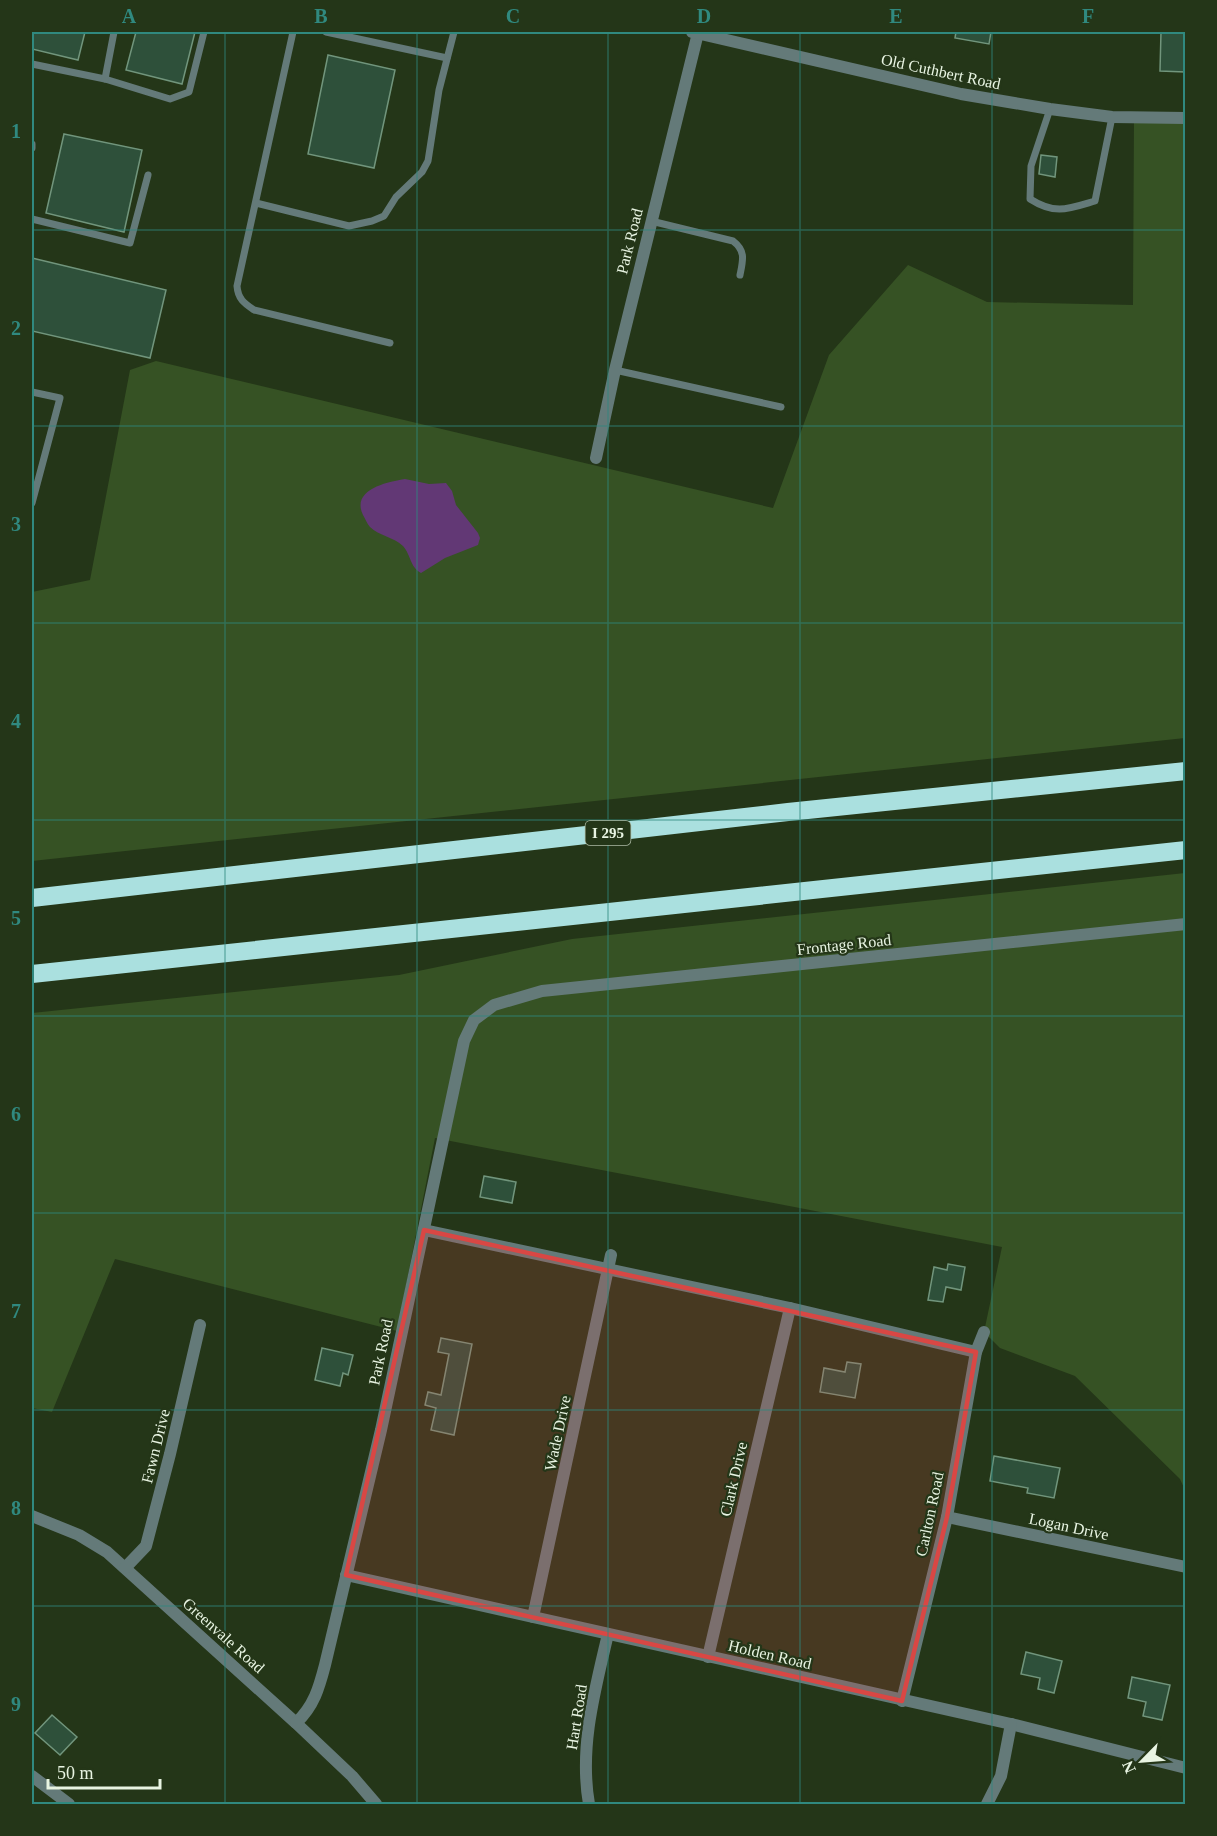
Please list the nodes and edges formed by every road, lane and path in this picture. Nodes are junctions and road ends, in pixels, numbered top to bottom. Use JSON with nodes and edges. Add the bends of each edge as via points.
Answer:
{"nodes":[{"id":1,"x":114,"y":32,"type":"edge"},
{"id":2,"x":204,"y":32,"type":"edge"},
{"id":3,"x":293,"y":32,"type":"edge"},
{"id":4,"x":326,"y":32,"type":"edge"},
{"id":5,"x":453,"y":32,"type":"edge"},
{"id":6,"x":695,"y":32,"type":"edge"},
{"id":7,"x":447,"y":58,"type":"junction"},
{"id":8,"x":32,"y":64,"type":"edge"},
{"id":9,"x":105,"y":79,"type":"junction"},
{"id":10,"x":1050,"y":109,"type":"junction"},
{"id":11,"x":1112,"y":117,"type":"junction"},
{"id":12,"x":1185,"y":118,"type":"edge"},
{"id":13,"x":148,"y":175,"type":"dead end"},
{"id":14,"x":256,"y":203,"type":"junction"},
{"id":15,"x":32,"y":219,"type":"edge"},
{"id":16,"x":651,"y":221,"type":"junction"},
{"id":17,"x":741,"y":275,"type":"dead end"},
{"id":18,"x":390,"y":343,"type":"dead end"},
{"id":19,"x":615,"y":370,"type":"junction"},
{"id":20,"x":32,"y":392,"type":"edge"},
{"id":21,"x":781,"y":407,"type":"dead end"},
{"id":22,"x":596,"y":458,"type":"dead end"},
{"id":23,"x":32,"y":502,"type":"edge"},
{"id":24,"x":1185,"y":771,"type":"edge"},
{"id":25,"x":1185,"y":850,"type":"edge"},
{"id":26,"x":32,"y":898,"type":"edge"},
{"id":27,"x":1185,"y":924,"type":"edge"},
{"id":28,"x":32,"y":974,"type":"edge"},
{"id":29,"x":507,"y":1000,"type":"joint"},
{"id":30,"x":424,"y":1230,"type":"junction"},
{"id":31,"x":611,"y":1255,"type":"dead end"},
{"id":32,"x":609,"y":1269,"type":"junction"},
{"id":33,"x":790,"y":1308,"type":"junction"},
{"id":34,"x":200,"y":1325,"type":"dead end"},
{"id":35,"x":984,"y":1332,"type":"dead end"},
{"id":36,"x":976,"y":1352,"type":"junction"},
{"id":37,"x":32,"y":1516,"type":"edge"},
{"id":38,"x":946,"y":1516,"type":"junction"},
{"id":39,"x":1185,"y":1567,"type":"edge"},
{"id":40,"x":125,"y":1568,"type":"junction"},
{"id":41,"x":346,"y":1575,"type":"junction"},
{"id":42,"x":534,"y":1617,"type":"junction"},
{"id":43,"x":608,"y":1635,"type":"junction"},
{"id":44,"x":708,"y":1657,"type":"junction"},
{"id":45,"x":902,"y":1701,"type":"junction"},
{"id":46,"x":296,"y":1724,"type":"junction"},
{"id":47,"x":1011,"y":1725,"type":"junction"},
{"id":48,"x":1185,"y":1768,"type":"edge"},
{"id":49,"x":32,"y":1776,"type":"edge"},
{"id":50,"x":69,"y":1804,"type":"edge"},
{"id":51,"x":376,"y":1804,"type":"edge"},
{"id":52,"x":589,"y":1804,"type":"edge"},
{"id":53,"x":987,"y":1804,"type":"edge"}],
"edges":[{"from":1,"to":9,"type":"lane"},
{"from":2,"to":9,"type":"lane","via":[[189,92],[170,99]]},
{"from":3,"to":14,"type":"lane"},
{"from":4,"to":7,"type":"lane"},
{"from":5,"to":7,"type":"lane"},
{"from":6,"to":10,"type":"street","name":"Old Cuthbert Road","via":[[961,94]]},
{"from":6,"to":16,"type":"street","name":"Park Road"},
{"from":7,"to":14,"type":"lane","via":[[428,161],[384,216],[349,226]]},
{"from":8,"to":9,"type":"lane"},
{"from":10,"to":11,"type":"street","name":"Old Cuthbert Road"},
{"from":10,"to":11,"type":"lane","via":[[1031,166],[1030,199],[1043,207],[1064,211],[1095,201]]},
{"from":11,"to":12,"type":"street","name":"Old Cuthbert Road"},
{"from":13,"to":15,"type":"lane","via":[[130,243]]},
{"from":14,"to":18,"type":"lane","via":[[237,286],[242,302],[254,310]]},
{"from":16,"to":17,"type":"lane","via":[[734,241],[744,255]]},
{"from":16,"to":19,"type":"street","name":"Park Road"},
{"from":19,"to":21,"type":"lane"},
{"from":19,"to":22,"type":"street","name":"Park Road"},
{"from":20,"to":23,"type":"lane","via":[[60,398]]},
{"from":24,"to":26,"type":"highway","number":"I 295"},
{"from":25,"to":28,"type":"highway"},
{"from":27,"to":29,"type":"street","name":"Frontage Road","via":[[542,991]]},
{"from":29,"to":30,"type":"street","name":"Park Road","via":[[474,1020],[464,1041]]},
{"from":30,"to":32,"type":"street"},
{"from":30,"to":41,"type":"street","name":"Park Road"},
{"from":31,"to":32,"type":"street","name":"Wade Drive"},
{"from":32,"to":33,"type":"street"},
{"from":32,"to":42,"type":"street","name":"Wade Drive"},
{"from":33,"to":36,"type":"street"},
{"from":33,"to":44,"type":"street","name":"Clark Drive"},
{"from":34,"to":40,"type":"street","name":"Fawn Drive","via":[[146,1546]]},
{"from":35,"to":36,"type":"street","name":"Carlton Road"},
{"from":36,"to":38,"type":"street","name":"Carlton Road"},
{"from":37,"to":40,"type":"street","name":"Greenvale Road","via":[[92,1542]]},
{"from":38,"to":39,"type":"street","name":"Logan Drive"},
{"from":38,"to":45,"type":"street","name":"Carlton Road"},
{"from":40,"to":46,"type":"street","name":"Greenvale Road"},
{"from":41,"to":42,"type":"street","name":"Holden Road"},
{"from":41,"to":46,"type":"street","name":"Park Road","via":[[318,1694]]},
{"from":42,"to":43,"type":"street","name":"Holden Road"},
{"from":43,"to":44,"type":"street","name":"Holden Road"},
{"from":43,"to":52,"type":"street","name":"Hart Road","via":[[586,1750]]},
{"from":44,"to":45,"type":"street","name":"Holden Road"},
{"from":45,"to":47,"type":"street","name":"Holden Road"},
{"from":46,"to":51,"type":"street","name":"Greenvale Road"},
{"from":47,"to":48,"type":"street","name":"Holden Road"},
{"from":47,"to":53,"type":"street","via":[[1001,1776]]},
{"from":49,"to":50,"type":"street"}]}
